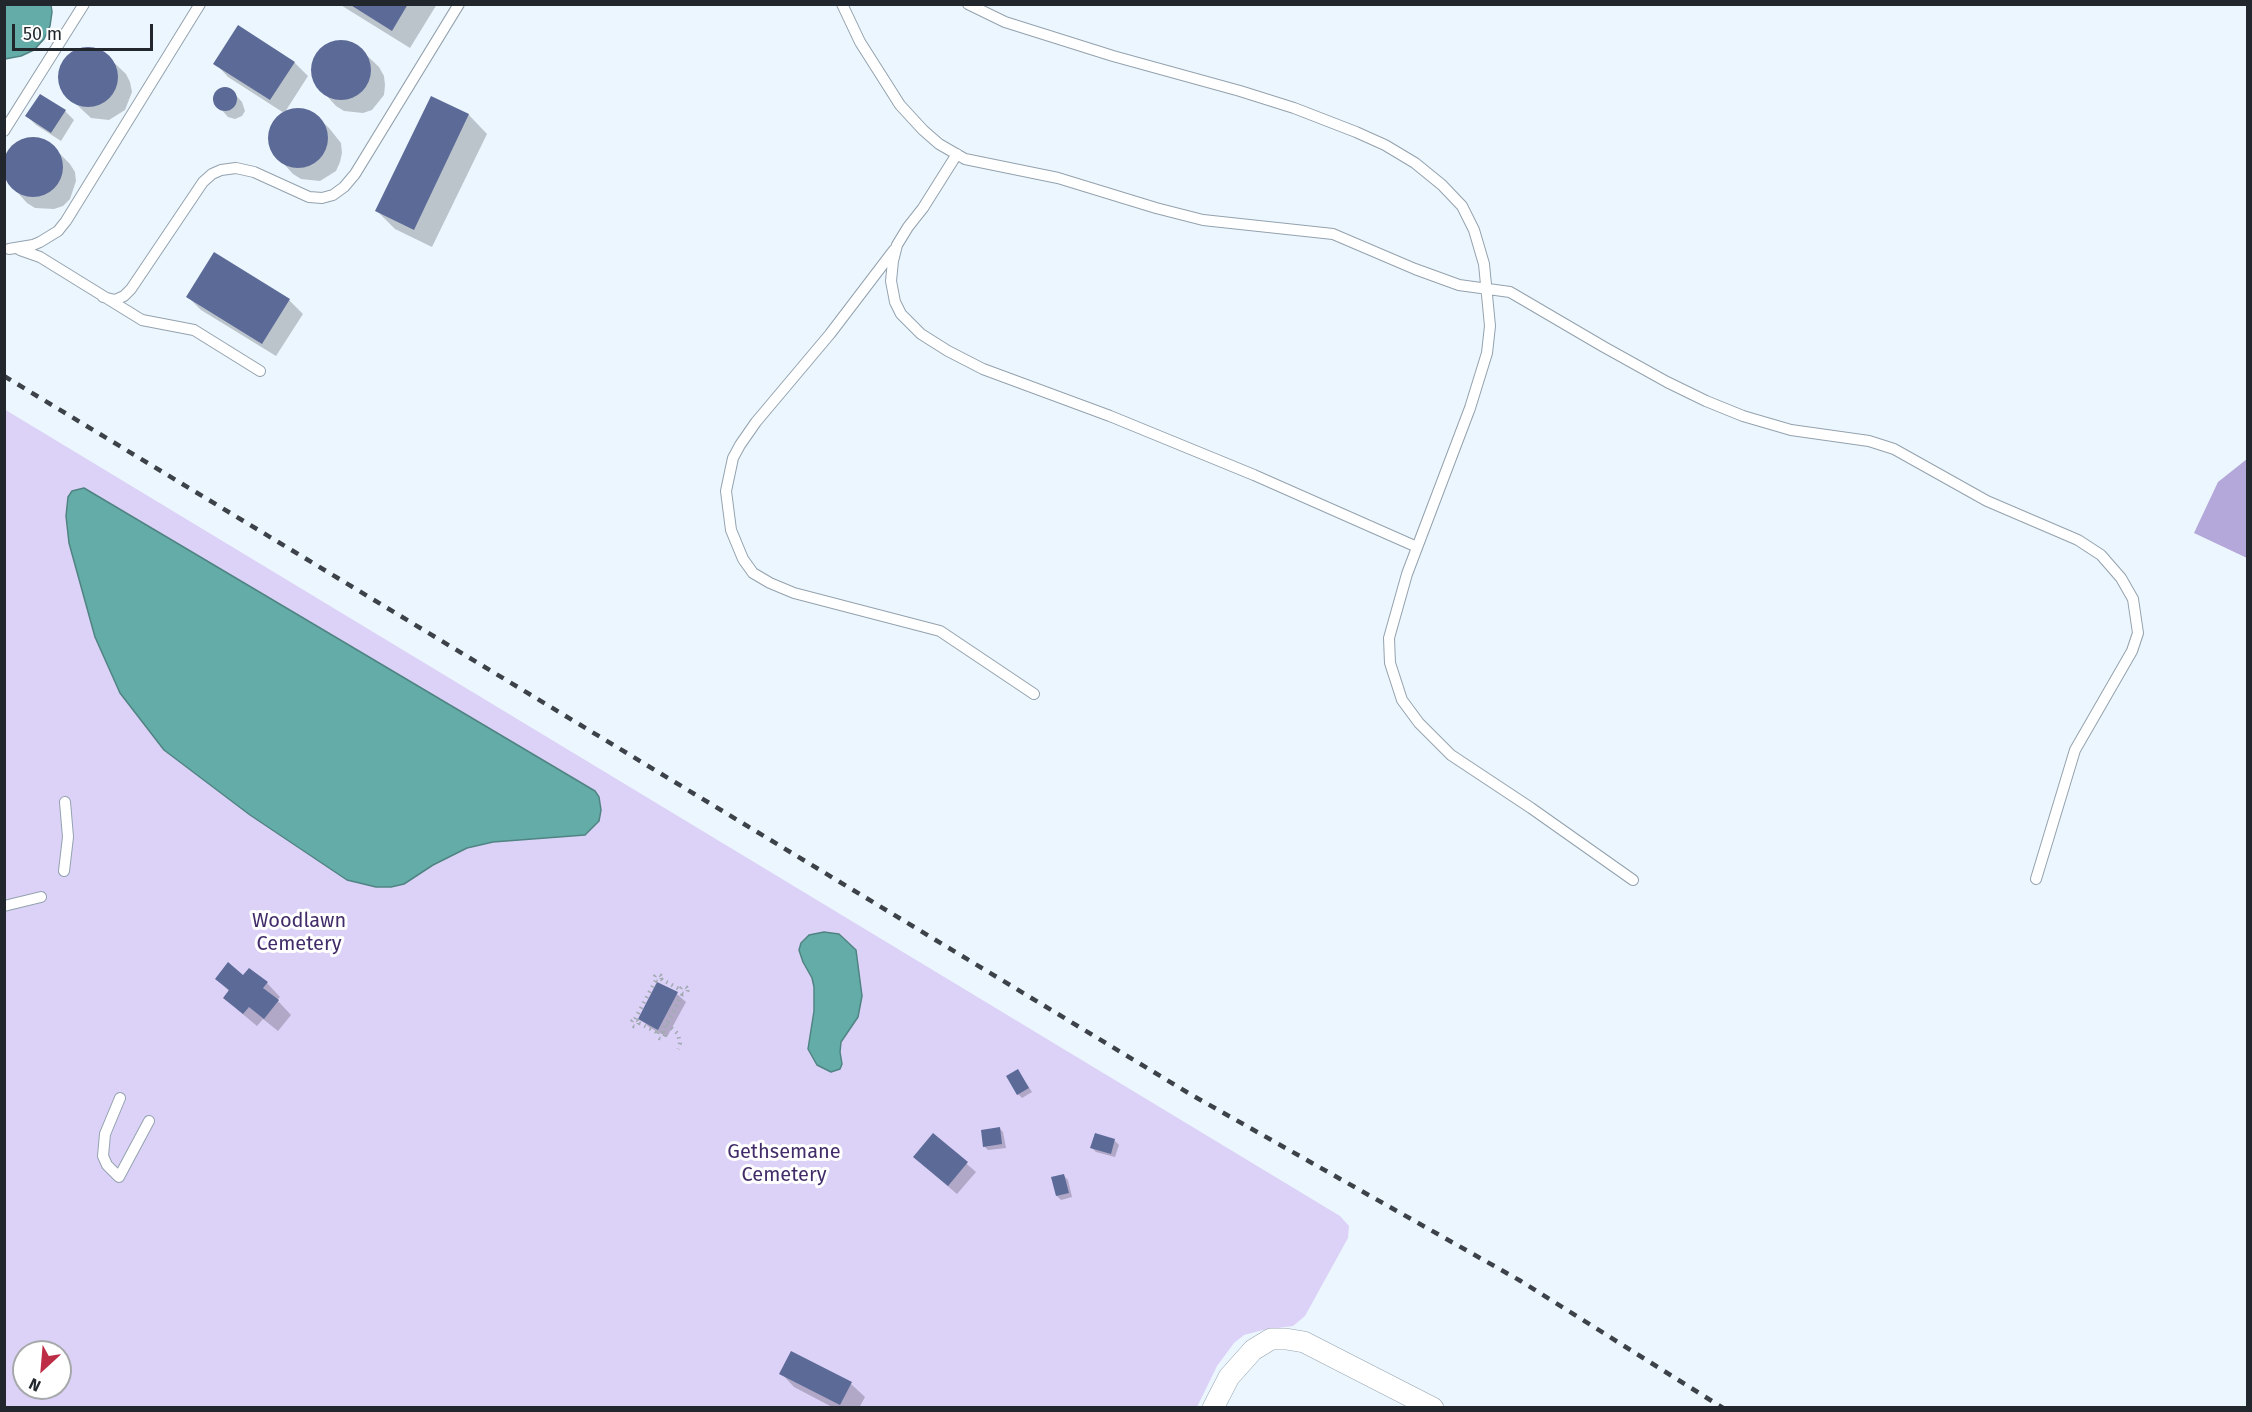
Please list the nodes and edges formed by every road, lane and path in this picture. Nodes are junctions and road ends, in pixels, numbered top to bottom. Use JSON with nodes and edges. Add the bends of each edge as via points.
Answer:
{"nodes":[{"id":1,"x":84,"y":4,"type":"edge"},
{"id":2,"x":200,"y":4,"type":"edge"},
{"id":3,"x":459,"y":4,"type":"edge"},
{"id":4,"x":842,"y":4,"type":"edge"},
{"id":5,"x":968,"y":4,"type":"edge"},
{"id":6,"x":4,"y":131,"type":"edge"},
{"id":7,"x":957,"y":154,"type":"junction"},
{"id":8,"x":897,"y":245,"type":"junction"},
{"id":9,"x":7,"y":248,"type":"edge"},
{"id":10,"x":1487,"y":289,"type":"junction"},
{"id":11,"x":103,"y":297,"type":"junction"},
{"id":12,"x":260,"y":371,"type":"dead end"},
{"id":13,"x":1417,"y":547,"type":"junction"},
{"id":14,"x":1034,"y":694,"type":"dead end"},
{"id":15,"x":65,"y":802,"type":"dead end"},
{"id":16,"x":64,"y":871,"type":"dead end"},
{"id":17,"x":2036,"y":879,"type":"dead end"},
{"id":18,"x":1633,"y":880,"type":"dead end"},
{"id":19,"x":41,"y":897,"type":"dead end"},
{"id":20,"x":4,"y":906,"type":"edge"},
{"id":21,"x":666,"y":1024,"type":"junction"},
{"id":22,"x":678,"y":1049,"type":"dead end"},
{"id":23,"x":120,"y":1098,"type":"dead end"},
{"id":24,"x":149,"y":1121,"type":"dead end"},
{"id":25,"x":1213,"y":1407,"type":"edge"},
{"id":26,"x":1433,"y":1407,"type":"edge"}],
"edges":[{"from":1,"to":6,"type":"lane"},
{"from":2,"to":9,"type":"lane","via":[[66,221],[48,239],[33,246]]},
{"from":3,"to":11,"type":"lane","via":[[344,187],[333,195],[309,197],[254,172],[236,168],[212,174],[124,297]]},
{"from":4,"to":7,"type":"lane","via":[[860,42],[900,105],[922,130]]},
{"from":5,"to":10,"type":"lane","via":[[1050,36],[1294,108],[1385,145],[1415,163],[1462,206],[1474,230]]},
{"from":7,"to":8,"type":"lane"},
{"from":7,"to":10,"type":"lane","via":[[1203,220],[1333,234],[1459,285]]},
{"from":8,"to":13,"type":"lane","via":[[891,281],[895,302],[921,334],[948,351],[983,369],[1254,475]]},
{"from":8,"to":14,"type":"lane","via":[[740,445],[726,491],[731,530],[742,559],[753,573],[770,584],[940,631]]},
{"from":9,"to":11,"type":"lane","via":[[40,257]]},
{"from":10,"to":13,"type":"lane","via":[[1487,354]]},
{"from":10,"to":17,"type":"lane","via":[[1510,291],[1604,347],[1743,416],[1791,430],[1869,441],[1894,449],[1987,501],[2078,540],[2101,555],[2133,599],[2138,633],[2132,651],[2075,750]]},
{"from":11,"to":12,"type":"lane","via":[[142,320],[194,330]]},
{"from":13,"to":18,"type":"lane","via":[[1389,638],[1390,663],[1402,700],[1450,755]]},
{"from":15,"to":16,"type":"lane","via":[[68,837]]},
{"from":19,"to":20,"type":"lane"},
{"from":21,"to":21,"type":"path","via":[[682,992],[658,980],[637,1021],[660,1033]]},
{"from":21,"to":22,"type":"path","via":[[678,1034]]},
{"from":23,"to":24,"type":"lane","via":[[105,1134],[103,1156],[106,1165],[119,1177]]},
{"from":25,"to":26,"type":"street","via":[[1229,1377],[1253,1350],[1271,1339],[1304,1342]]}]}
